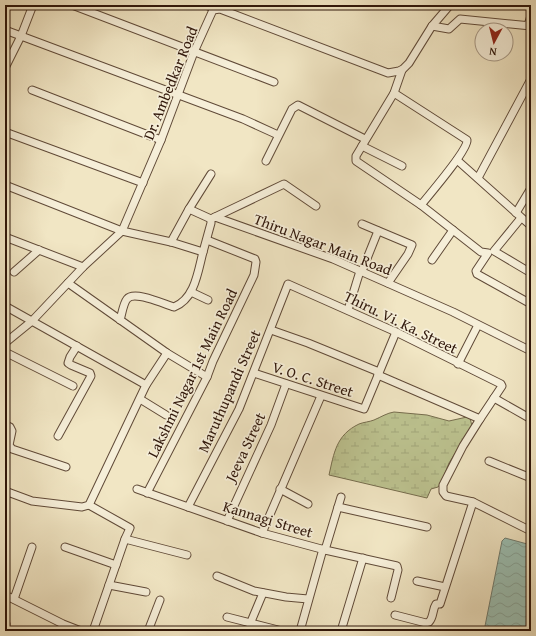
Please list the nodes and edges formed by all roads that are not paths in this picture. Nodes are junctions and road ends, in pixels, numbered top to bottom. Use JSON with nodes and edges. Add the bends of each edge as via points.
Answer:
{"nodes":[{"id":1,"x":33,"y":5,"type":"edge"},
{"id":2,"x":72,"y":5,"type":"edge"},
{"id":3,"x":206,"y":5,"type":"edge"},
{"id":4,"x":450,"y":5,"type":"edge"},
{"id":5,"x":216,"y":7,"type":"edge"},
{"id":6,"x":531,"y":16,"type":"edge"},
{"id":7,"x":530,"y":25,"type":"edge"},
{"id":8,"x":432,"y":26,"type":"junction"},
{"id":9,"x":5,"y":30,"type":"edge"},
{"id":10,"x":20,"y":36,"type":"junction"},
{"id":11,"x":194,"y":52,"type":"junction"},
{"id":12,"x":5,"y":68,"type":"edge"},
{"id":13,"x":402,"y":70,"type":"junction"},
{"id":14,"x":531,"y":80,"type":"edge"},
{"id":15,"x":274,"y":82,"type":"dead end"},
{"id":16,"x":32,"y":90,"type":"dead end"},
{"id":17,"x":394,"y":93,"type":"junction"},
{"id":18,"x":179,"y":96,"type":"junction"},
{"id":19,"x":5,"y":132,"type":"edge"},
{"id":20,"x":278,"y":135,"type":"junction"},
{"id":21,"x":161,"y":140,"type":"junction"},
{"id":22,"x":363,"y":143,"type":"junction"},
{"id":23,"x":457,"y":160,"type":"junction"},
{"id":24,"x":266,"y":161,"type":"dead end"},
{"id":25,"x":402,"y":166,"type":"dead end"},
{"id":26,"x":210,"y":174,"type":"dead end"},
{"id":27,"x":478,"y":178,"type":"junction"},
{"id":28,"x":143,"y":183,"type":"junction"},
{"id":29,"x":5,"y":185,"type":"edge"},
{"id":30,"x":531,"y":188,"type":"edge"},
{"id":31,"x":421,"y":205,"type":"junction"},
{"id":32,"x":316,"y":206,"type":"dead end"},
{"id":33,"x":189,"y":208,"type":"junction"},
{"id":34,"x":518,"y":216,"type":"junction"},
{"id":35,"x":213,"y":218,"type":"junction"},
{"id":36,"x":362,"y":224,"type":"dead end"},
{"id":37,"x":531,"y":226,"type":"edge"},
{"id":38,"x":453,"y":230,"type":"junction"},
{"id":39,"x":122,"y":231,"type":"junction"},
{"id":40,"x":378,"y":231,"type":"junction"},
{"id":41,"x":5,"y":237,"type":"edge"},
{"id":42,"x":207,"y":240,"type":"junction"},
{"id":43,"x":171,"y":242,"type":"junction"},
{"id":44,"x":39,"y":250,"type":"junction"},
{"id":45,"x":203,"y":252,"type":"junction"},
{"id":46,"x":432,"y":260,"type":"dead end"},
{"id":47,"x":83,"y":267,"type":"junction"},
{"id":48,"x":361,"y":271,"type":"junction"},
{"id":49,"x":14,"y":272,"type":"dead end"},
{"id":50,"x":531,"y":273,"type":"edge"},
{"id":51,"x":68,"y":283,"type":"junction"},
{"id":52,"x":388,"y":283,"type":"junction"},
{"id":53,"x":288,"y":284,"type":"joint"},
{"id":54,"x":191,"y":292,"type":"junction"},
{"id":55,"x":208,"y":300,"type":"dead end"},
{"id":56,"x":531,"y":304,"type":"edge"},
{"id":57,"x":5,"y":306,"type":"edge"},
{"id":58,"x":348,"y":310,"type":"junction"},
{"id":59,"x":32,"y":320,"type":"junction"},
{"id":60,"x":120,"y":320,"type":"junction"},
{"id":61,"x":478,"y":325,"type":"junction"},
{"id":62,"x":271,"y":330,"type":"junction"},
{"id":63,"x":396,"y":332,"type":"junction"},
{"id":64,"x":5,"y":343,"type":"edge"},
{"id":65,"x":77,"y":346,"type":"junction"},
{"id":66,"x":531,"y":351,"type":"edge"},
{"id":67,"x":5,"y":352,"type":"edge"},
{"id":68,"x":167,"y":353,"type":"junction"},
{"id":69,"x":458,"y":364,"type":"junction"},
{"id":70,"x":254,"y":373,"type":"junction"},
{"id":71,"x":379,"y":374,"type":"junction"},
{"id":72,"x":207,"y":377,"type":"junction"},
{"id":73,"x":286,"y":384,"type":"junction"},
{"id":74,"x":146,"y":385,"type":"junction"},
{"id":75,"x":73,"y":386,"type":"dead end"},
{"id":76,"x":321,"y":396,"type":"junction"},
{"id":77,"x":494,"y":398,"type":"junction"},
{"id":78,"x":140,"y":399,"type":"junction"},
{"id":79,"x":166,"y":415,"type":"dead end"},
{"id":80,"x":480,"y":419,"type":"junction"},
{"id":81,"x":531,"y":419,"type":"edge"},
{"id":82,"x":5,"y":425,"type":"edge"},
{"id":83,"x":58,"y":436,"type":"dead end"},
{"id":84,"x":489,"y":461,"type":"dead end"},
{"id":85,"x":66,"y":468,"type":"dead end"},
{"id":86,"x":531,"y":478,"type":"edge"},
{"id":87,"x":137,"y":489,"type":"dead end"},
{"id":88,"x":280,"y":489,"type":"junction"},
{"id":89,"x":5,"y":491,"type":"edge"},
{"id":90,"x":147,"y":493,"type":"junction"},
{"id":91,"x":341,"y":497,"type":"dead end"},
{"id":92,"x":473,"y":502,"type":"junction"},
{"id":93,"x":308,"y":504,"type":"dead end"},
{"id":94,"x":89,"y":505,"type":"junction"},
{"id":95,"x":188,"y":507,"type":"junction"},
{"id":96,"x":338,"y":507,"type":"junction"},
{"id":97,"x":226,"y":521,"type":"junction"},
{"id":98,"x":427,"y":527,"type":"dead end"},
{"id":99,"x":531,"y":531,"type":"edge"},
{"id":100,"x":262,"y":533,"type":"junction"},
{"id":101,"x":125,"y":539,"type":"junction"},
{"id":102,"x":32,"y":547,"type":"dead end"},
{"id":103,"x":65,"y":547,"type":"dead end"},
{"id":104,"x":324,"y":550,"type":"junction"},
{"id":105,"x":187,"y":555,"type":"dead end"},
{"id":106,"x":363,"y":558,"type":"junction"},
{"id":107,"x":116,"y":565,"type":"junction"},
{"id":108,"x":217,"y":576,"type":"dead end"},
{"id":109,"x":417,"y":581,"type":"dead end"},
{"id":110,"x":109,"y":585,"type":"junction"},
{"id":111,"x":445,"y":586,"type":"junction"},
{"id":112,"x":146,"y":592,"type":"dead end"},
{"id":113,"x":263,"y":593,"type":"junction"},
{"id":114,"x":5,"y":595,"type":"edge"},
{"id":115,"x":391,"y":598,"type":"dead end"},
{"id":116,"x":14,"y":599,"type":"junction"},
{"id":117,"x":308,"y":599,"type":"junction"},
{"id":118,"x":160,"y":600,"type":"dead end"},
{"id":119,"x":395,"y":615,"type":"dead end"},
{"id":120,"x":227,"y":617,"type":"dead end"},
{"id":121,"x":250,"y":624,"type":"junction"},
{"id":122,"x":62,"y":628,"type":"edge"},
{"id":123,"x":300,"y":629,"type":"edge"},
{"id":124,"x":81,"y":631,"type":"edge"},
{"id":125,"x":93,"y":631,"type":"edge"},
{"id":126,"x":148,"y":631,"type":"edge"},
{"id":127,"x":282,"y":631,"type":"edge"},
{"id":128,"x":341,"y":631,"type":"edge"}],
"edges":[{"from":1,"to":10,"type":"street"},
{"from":2,"to":11,"type":"street"},
{"from":3,"to":5,"type":"street"},
{"from":4,"to":8,"type":"street"},
{"from":5,"to":11,"type":"street","name":"Dr. Ambedkar Road"},
{"from":5,"to":13,"type":"street","via":[[381,71],[393,73]]},
{"from":6,"to":7,"type":"street"},
{"from":7,"to":8,"type":"street","via":[[460,19],[449,29]]},
{"from":8,"to":13,"type":"street"},
{"from":9,"to":10,"type":"street"},
{"from":10,"to":12,"type":"street"},
{"from":10,"to":18,"type":"street"},
{"from":11,"to":15,"type":"street"},
{"from":11,"to":18,"type":"street","name":"Dr. Ambedkar Road"},
{"from":13,"to":17,"type":"street"},
{"from":14,"to":27,"type":"street"},
{"from":16,"to":21,"type":"street"},
{"from":17,"to":22,"type":"street"},
{"from":17,"to":23,"type":"street","via":[[467,140],[468,144]]},
{"from":18,"to":20,"type":"street","via":[[243,119]]},
{"from":18,"to":21,"type":"street","name":"Dr. Ambedkar Road"},
{"from":19,"to":28,"type":"street"},
{"from":20,"to":22,"type":"street","via":[[292,109],[298,105]]},
{"from":20,"to":24,"type":"street"},
{"from":21,"to":28,"type":"street","name":"Dr. Ambedkar Road"},
{"from":22,"to":25,"type":"street"},
{"from":22,"to":31,"type":"street","via":[[356,161]]},
{"from":23,"to":27,"type":"street"},
{"from":23,"to":31,"type":"street"},
{"from":26,"to":33,"type":"street"},
{"from":27,"to":34,"type":"street"},
{"from":28,"to":39,"type":"street","name":"Dr. Ambedkar Road"},
{"from":29,"to":39,"type":"street"},
{"from":30,"to":34,"type":"street"},
{"from":31,"to":38,"type":"street"},
{"from":32,"to":35,"type":"street","via":[[284,184]]},
{"from":33,"to":35,"type":"street","name":"Thiru Nagar Main Road"},
{"from":33,"to":43,"type":"street"},
{"from":34,"to":37,"type":"street"},
{"from":34,"to":50,"type":"street","via":[[494,251]]},
{"from":35,"to":42,"type":"street"},
{"from":35,"to":48,"type":"street","name":"Thiru Nagar Main Road"},
{"from":36,"to":40,"type":"street"},
{"from":38,"to":46,"type":"street"},
{"from":38,"to":56,"type":"street","via":[[481,252],[488,253],[476,271],[477,274]]},
{"from":39,"to":43,"type":"street"},
{"from":39,"to":47,"type":"street","name":"Dr. Ambedkar Road"},
{"from":40,"to":48,"type":"street"},
{"from":40,"to":52,"type":"street","via":[[412,245]]},
{"from":41,"to":44,"type":"street"},
{"from":42,"to":45,"type":"street"},
{"from":42,"to":72,"type":"street","name":"Lakshmi Nagar 1st Main Road","via":[[252,257],[256,262],[254,275]]},
{"from":43,"to":45,"type":"street"},
{"from":44,"to":47,"type":"street"},
{"from":44,"to":49,"type":"street"},
{"from":45,"to":54,"type":"street"},
{"from":47,"to":51,"type":"street","name":"Dr. Ambedkar Road"},
{"from":48,"to":52,"type":"street","name":"Thiru Nagar Main Road"},
{"from":48,"to":58,"type":"street"},
{"from":51,"to":59,"type":"street","name":"Dr. Ambedkar Road"},
{"from":51,"to":60,"type":"street"},
{"from":52,"to":61,"type":"street","name":"Thiru Nagar Main Road"},
{"from":53,"to":58,"type":"street","name":"Thiru. Vi. Ka. Street"},
{"from":53,"to":62,"type":"street","name":"Maruthupandi Street"},
{"from":54,"to":55,"type":"street"},
{"from":54,"to":60,"type":"street","via":[[181,305],[174,308],[140,296],[132,296],[126,300]]},
{"from":57,"to":59,"type":"street"},
{"from":58,"to":63,"type":"street","name":"Thiru. Vi. Ka. Street"},
{"from":59,"to":64,"type":"street","name":"Dr. Ambedkar Road"},
{"from":59,"to":65,"type":"street"},
{"from":60,"to":68,"type":"street"},
{"from":61,"to":66,"type":"street","name":"Thiru Nagar Main Road"},
{"from":61,"to":69,"type":"street"},
{"from":62,"to":70,"type":"street","name":"Maruthupandi Street"},
{"from":62,"to":71,"type":"street"},
{"from":63,"to":69,"type":"street","name":"Thiru. Vi. Ka. Street"},
{"from":63,"to":71,"type":"street"},
{"from":65,"to":74,"type":"street"},
{"from":65,"to":83,"type":"street","via":[[68,363],[90,373],[91,376]]},
{"from":67,"to":75,"type":"street"},
{"from":68,"to":72,"type":"street"},
{"from":68,"to":74,"type":"street"},
{"from":69,"to":77,"type":"street","name":"Thiru. Vi. Ka. Street","via":[[501,384]]},
{"from":70,"to":73,"type":"street","name":"V. O. C. Street"},
{"from":70,"to":95,"type":"street","name":"Maruthupandi Street","via":[[239,409]]},
{"from":71,"to":76,"type":"street","name":"V. O. C. Street","via":[[364,409]]},
{"from":71,"to":80,"type":"street"},
{"from":72,"to":90,"type":"street","name":"Lakshmi Nagar 1st Main Road"},
{"from":73,"to":76,"type":"street","name":"V. O. C. Street"},
{"from":73,"to":97,"type":"street","name":"Jeeva Street","via":[[271,425]]},
{"from":74,"to":78,"type":"street"},
{"from":76,"to":88,"type":"street"},
{"from":77,"to":80,"type":"street"},
{"from":77,"to":81,"type":"street"},
{"from":78,"to":79,"type":"street"},
{"from":78,"to":94,"type":"street"},
{"from":80,"to":92,"type":"street","via":[[443,485],[446,496]]},
{"from":82,"to":85,"type":"street","via":[[12,431],[9,445],[12,449]]},
{"from":84,"to":86,"type":"street"},
{"from":87,"to":90,"type":"street","name":"Kannagi Street"},
{"from":88,"to":93,"type":"street"},
{"from":88,"to":100,"type":"street"},
{"from":89,"to":94,"type":"street","via":[[32,501],[82,507]]},
{"from":90,"to":95,"type":"street","name":"Kannagi Street"},
{"from":91,"to":96,"type":"street"},
{"from":92,"to":99,"type":"street"},
{"from":92,"to":111,"type":"street"},
{"from":94,"to":101,"type":"street","via":[[130,528]]},
{"from":95,"to":97,"type":"street","name":"Kannagi Street"},
{"from":96,"to":98,"type":"street"},
{"from":96,"to":104,"type":"street"},
{"from":97,"to":100,"type":"street","name":"Kannagi Street"},
{"from":100,"to":104,"type":"street","name":"Kannagi Street"},
{"from":101,"to":105,"type":"street"},
{"from":101,"to":107,"type":"street"},
{"from":102,"to":116,"type":"street"},
{"from":103,"to":107,"type":"street"},
{"from":104,"to":106,"type":"street","name":"Kannagi Street"},
{"from":104,"to":117,"type":"street"},
{"from":106,"to":115,"type":"street","name":"Kannagi Street","via":[[397,566]]},
{"from":106,"to":128,"type":"street"},
{"from":107,"to":110,"type":"street"},
{"from":108,"to":113,"type":"street"},
{"from":109,"to":111,"type":"street"},
{"from":110,"to":112,"type":"street"},
{"from":110,"to":125,"type":"street"},
{"from":111,"to":119,"type":"street","via":[[440,604],[434,607],[429,622]]},
{"from":113,"to":117,"type":"street"},
{"from":113,"to":121,"type":"street"},
{"from":114,"to":116,"type":"street"},
{"from":116,"to":122,"type":"street"},
{"from":117,"to":123,"type":"street"},
{"from":118,"to":126,"type":"street"},
{"from":120,"to":121,"type":"street"},
{"from":121,"to":127,"type":"street"},
{"from":122,"to":124,"type":"street"}]}
